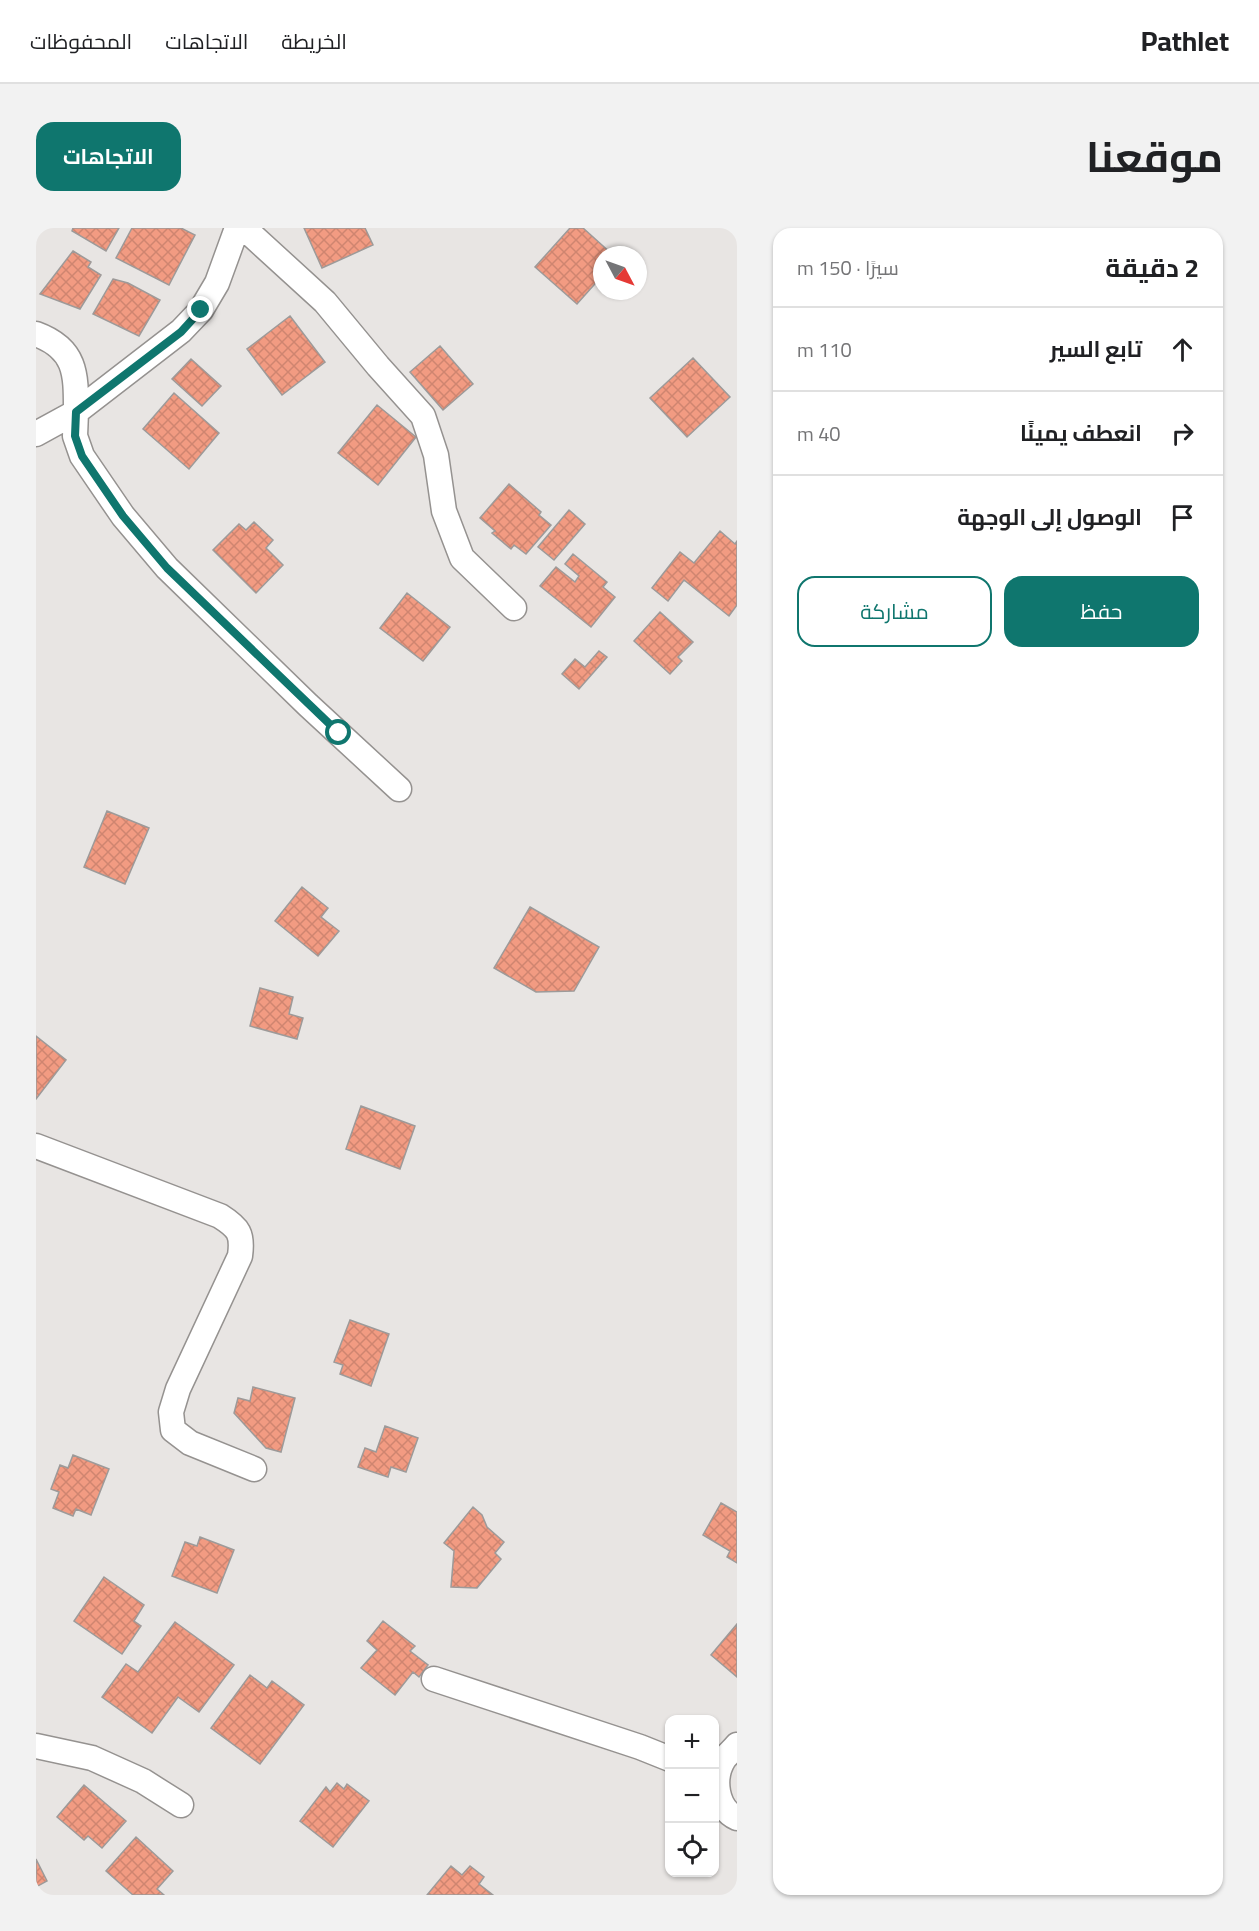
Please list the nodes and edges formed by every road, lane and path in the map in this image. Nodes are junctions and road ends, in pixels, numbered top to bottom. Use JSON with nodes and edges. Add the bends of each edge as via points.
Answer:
{"nodes":[{"id":1,"x":237,"y":228,"type":"edge"},
{"id":2,"x":244,"y":228,"type":"edge"},
{"id":3,"x":36,"y":334,"type":"edge"},
{"id":4,"x":76,"y":412,"type":"junction"},
{"id":5,"x":36,"y":434,"type":"edge"},
{"id":6,"x":514,"y":608,"type":"dead end"},
{"id":7,"x":399,"y":789,"type":"dead end"},
{"id":8,"x":36,"y":1146,"type":"edge"},
{"id":9,"x":254,"y":1469,"type":"dead end"},
{"id":10,"x":434,"y":1679,"type":"dead end"},
{"id":11,"x":737,"y":1745,"type":"edge"},
{"id":12,"x":36,"y":1746,"type":"edge"},
{"id":13,"x":665,"y":1757,"type":"edge"},
{"id":14,"x":719,"y":1771,"type":"edge"},
{"id":15,"x":719,"y":1800,"type":"edge"},
{"id":16,"x":181,"y":1805,"type":"dead end"},
{"id":17,"x":737,"y":1818,"type":"edge"}],
"edges":[{"from":1,"to":4,"type":"street","via":[[217,283],[201,310],[181,332]]},
{"from":2,"to":6,"type":"street","via":[[325,302],[423,416],[436,454],[444,511],[462,558]]},
{"from":3,"to":4,"type":"street","via":[[65,351],[76,375]]},
{"from":4,"to":5,"type":"street"},
{"from":4,"to":7,"type":"street","via":[[75,436],[82,456],[123,516],[160,560]]},
{"from":8,"to":9,"type":"street","via":[[220,1216],[234,1225],[242,1239],[240,1256],[178,1389],[171,1413],[173,1430],[190,1443]]},
{"from":10,"to":13,"type":"street"},
{"from":11,"to":14,"type":"street"},
{"from":12,"to":16,"type":"street","via":[[92,1758],[143,1780]]},
{"from":15,"to":17,"type":"street","via":[[729,1815]]}]}
